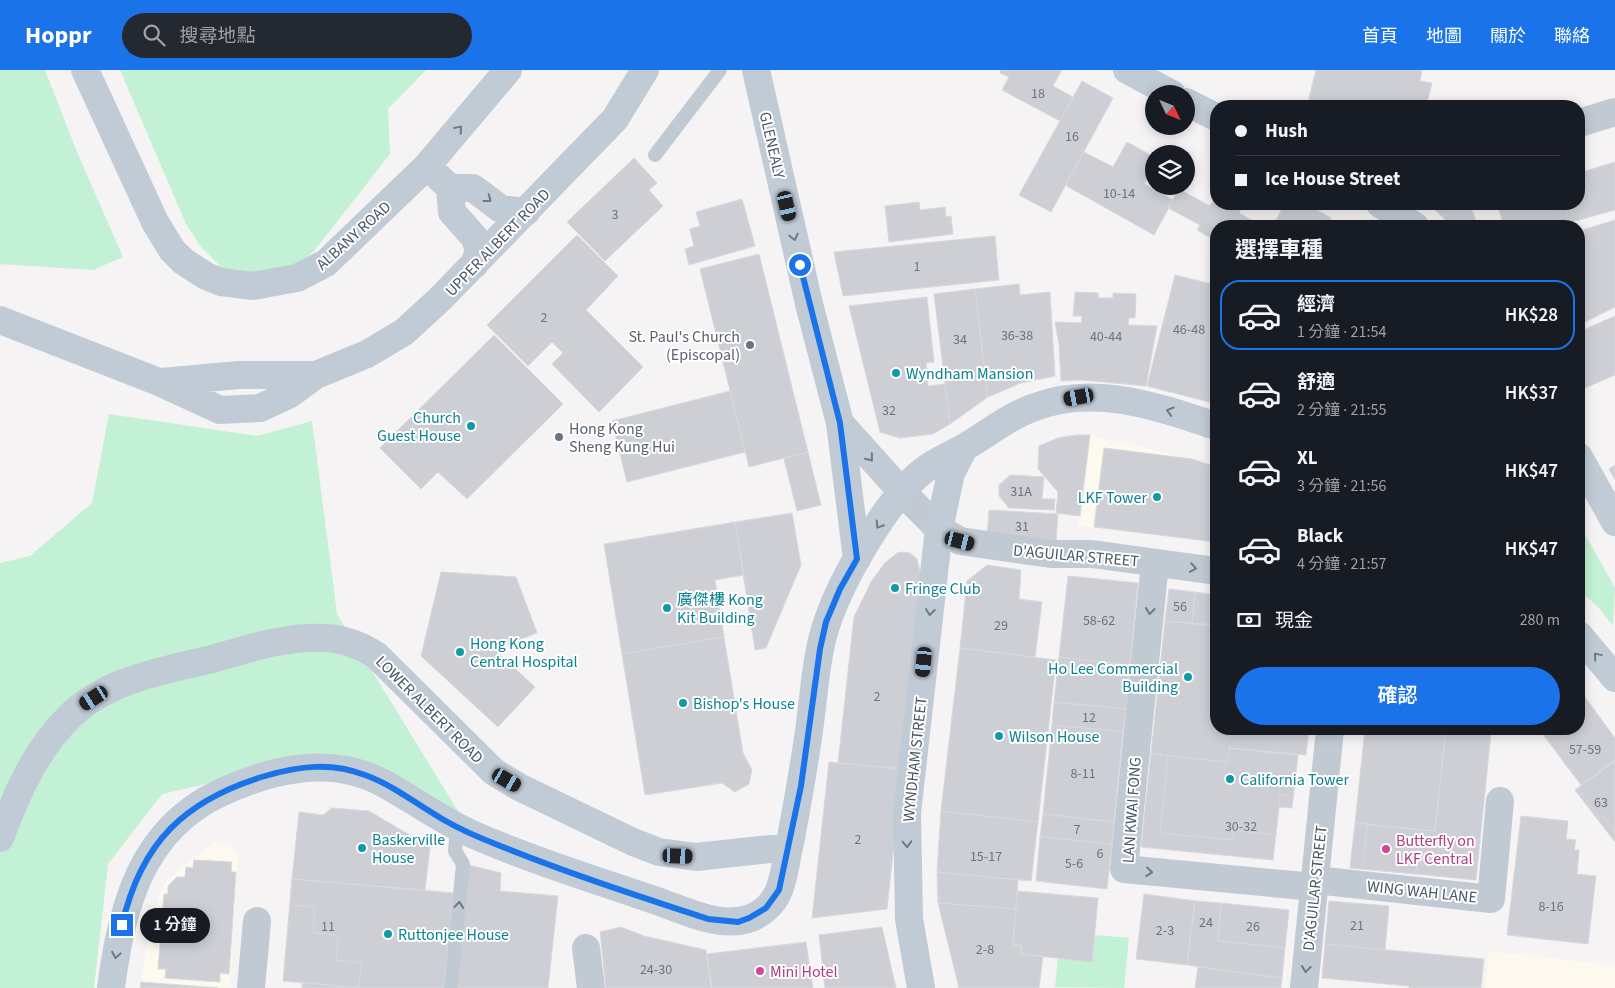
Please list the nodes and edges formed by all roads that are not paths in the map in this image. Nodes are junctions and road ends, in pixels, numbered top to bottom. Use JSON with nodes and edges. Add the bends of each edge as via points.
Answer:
{"nodes":[{"id":1,"x":85,"y":70,"type":"edge"},
{"id":2,"x":508,"y":70,"type":"edge"},
{"id":3,"x":645,"y":70,"type":"edge"},
{"id":4,"x":720,"y":70,"type":"edge"},
{"id":5,"x":756,"y":70,"type":"edge"},
{"id":6,"x":1126,"y":70,"type":"edge"},
{"id":7,"x":1155,"y":85,"type":"edge"},
{"id":8,"x":1195,"y":106,"type":"edge"},
{"id":9,"x":1615,"y":112,"type":"edge"},
{"id":10,"x":1210,"y":114,"type":"edge"},
{"id":11,"x":1585,"y":121,"type":"edge"},
{"id":12,"x":655,"y":155,"type":"dead end"},
{"id":13,"x":427,"y":166,"type":"junction"},
{"id":14,"x":450,"y":188,"type":"junction"},
{"id":15,"x":1390,"y":210,"type":"edge"},
{"id":16,"x":526,"y":212,"type":"junction"},
{"id":17,"x":1405,"y":220,"type":"edge"},
{"id":18,"x":474,"y":265,"type":"junction"},
{"id":19,"x":0,"y":320,"type":"edge"},
{"id":20,"x":840,"y":423,"type":"junction"},
{"id":21,"x":1210,"y":424,"type":"edge"},
{"id":22,"x":964,"y":448,"type":"junction"},
{"id":23,"x":1585,"y":468,"type":"edge"},
{"id":24,"x":901,"y":491,"type":"junction"},
{"id":25,"x":1615,"y":522,"type":"edge"},
{"id":26,"x":939,"y":529,"type":"junction"},
{"id":27,"x":857,"y":559,"type":"junction"},
{"id":28,"x":1155,"y":563,"type":"junction"},
{"id":29,"x":1210,"y":570,"type":"edge"},
{"id":30,"x":1585,"y":642,"type":"edge"},
{"id":31,"x":1615,"y":678,"type":"edge"},
{"id":32,"x":1329,"y":735,"type":"edge"},
{"id":33,"x":1500,"y":801,"type":"dead end"},
{"id":34,"x":6,"y":815,"type":"edge"},
{"id":35,"x":457,"y":827,"type":"junction"},
{"id":36,"x":0,"y":838,"type":"edge"},
{"id":37,"x":789,"y":847,"type":"junction"},
{"id":38,"x":1315,"y":884,"type":"junction"},
{"id":39,"x":257,"y":922,"type":"dead end"},
{"id":40,"x":586,"y":948,"type":"dead end"},
{"id":41,"x":111,"y":988,"type":"edge"},
{"id":42,"x":251,"y":988,"type":"edge"},
{"id":43,"x":451,"y":988,"type":"edge"},
{"id":44,"x":591,"y":988,"type":"edge"},
{"id":45,"x":921,"y":988,"type":"edge"},
{"id":46,"x":1304,"y":988,"type":"edge"}],
"edges":[{"from":1,"to":13,"type":"street","name":"ALBANY ROAD","via":[[168,244],[194,269],[221,282],[253,286],[281,282],[312,272],[326,263]]},
{"from":13,"to":2,"type":"street","name":"ALBANY ROAD","one_way":true},
{"from":3,"to":16,"type":"street","name":"UPPER ALBERT ROAD","via":[[615,120]]},
{"from":4,"to":12,"type":"lane"},
{"from":5,"to":20,"type":"street","name":"GLENEALY","one_way":true,"via":[[809,304]]},
{"from":6,"to":7,"type":"street"},
{"from":8,"to":10,"type":"street"},
{"from":9,"to":11,"type":"street"},
{"from":13,"to":14,"type":"street"},
{"from":14,"to":16,"type":"street","one_way":true,"via":[[473,188],[501,209]]},
{"from":14,"to":18,"type":"street","via":[[452,212],[475,238],[479,250]]},
{"from":15,"to":17,"type":"street"},
{"from":16,"to":18,"type":"street","name":"UPPER ALBERT ROAD"},
{"from":18,"to":19,"type":"street","name":"UPPER ALBERT ROAD","via":[[404,332],[367,354],[316,375],[290,394],[260,408],[243,410],[220,410],[159,382]]},
{"from":20,"to":24,"type":"street","name":"GLENEALY","one_way":true},
{"from":20,"to":27,"type":"street"},
{"from":21,"to":22,"type":"street","one_way":true,"via":[[1132,401],[1079,397],[1038,406],[1017,415]]},
{"from":22,"to":24,"type":"street","via":[[922,471]]},
{"from":22,"to":26,"type":"street","name":"WYNDHAM STREET","via":[[949,480]]},
{"from":23,"to":25,"type":"street"},
{"from":24,"to":26,"type":"street"},
{"from":24,"to":27,"type":"street","one_way":true},
{"from":26,"to":28,"type":"street","name":"D'AGUILAR STREET","via":[[960,541],[978,545],[1051,554],[1092,554]]},
{"from":26,"to":45,"type":"street","name":"WYNDHAM STREET","one_way":true,"via":[[907,813],[909,919]]},
{"from":27,"to":37,"type":"street","via":[[826,622]]},
{"from":28,"to":29,"type":"street","name":"D'AGUILAR STREET","one_way":true},
{"from":28,"to":38,"type":"street","name":"LAN KWAI FONG","one_way":true,"via":[[1124,869]]},
{"from":31,"to":30,"type":"street","one_way":true},
{"from":32,"to":38,"type":"street","name":"D'AGUILAR STREET"},
{"from":33,"to":38,"type":"street","name":"WING WAH LANE","via":[[1491,899]]},
{"from":34,"to":36,"type":"street","name":"LOWER ALBERT ROAD"},
{"from":34,"to":37,"type":"street","name":"LOWER ALBERT ROAD","via":[[44,746],[70,716],[104,692],[125,682],[257,647],[326,638],[360,645],[376,655],[494,772],[634,842],[659,852],[696,857]]},
{"from":35,"to":37,"type":"street","via":[[509,849],[724,922],[749,918],[766,908],[779,890]]},
{"from":35,"to":41,"type":"street","one_way":true,"via":[[383,783],[343,769],[306,766],[228,789],[185,814],[168,831],[141,870],[125,911]]},
{"from":43,"to":35,"type":"lane","one_way":true,"via":[[463,864],[455,851]]},
{"from":38,"to":46,"type":"street","name":"D'AGUILAR STREET","one_way":true},
{"from":39,"to":42,"type":"street"},
{"from":40,"to":44,"type":"street"}]}
